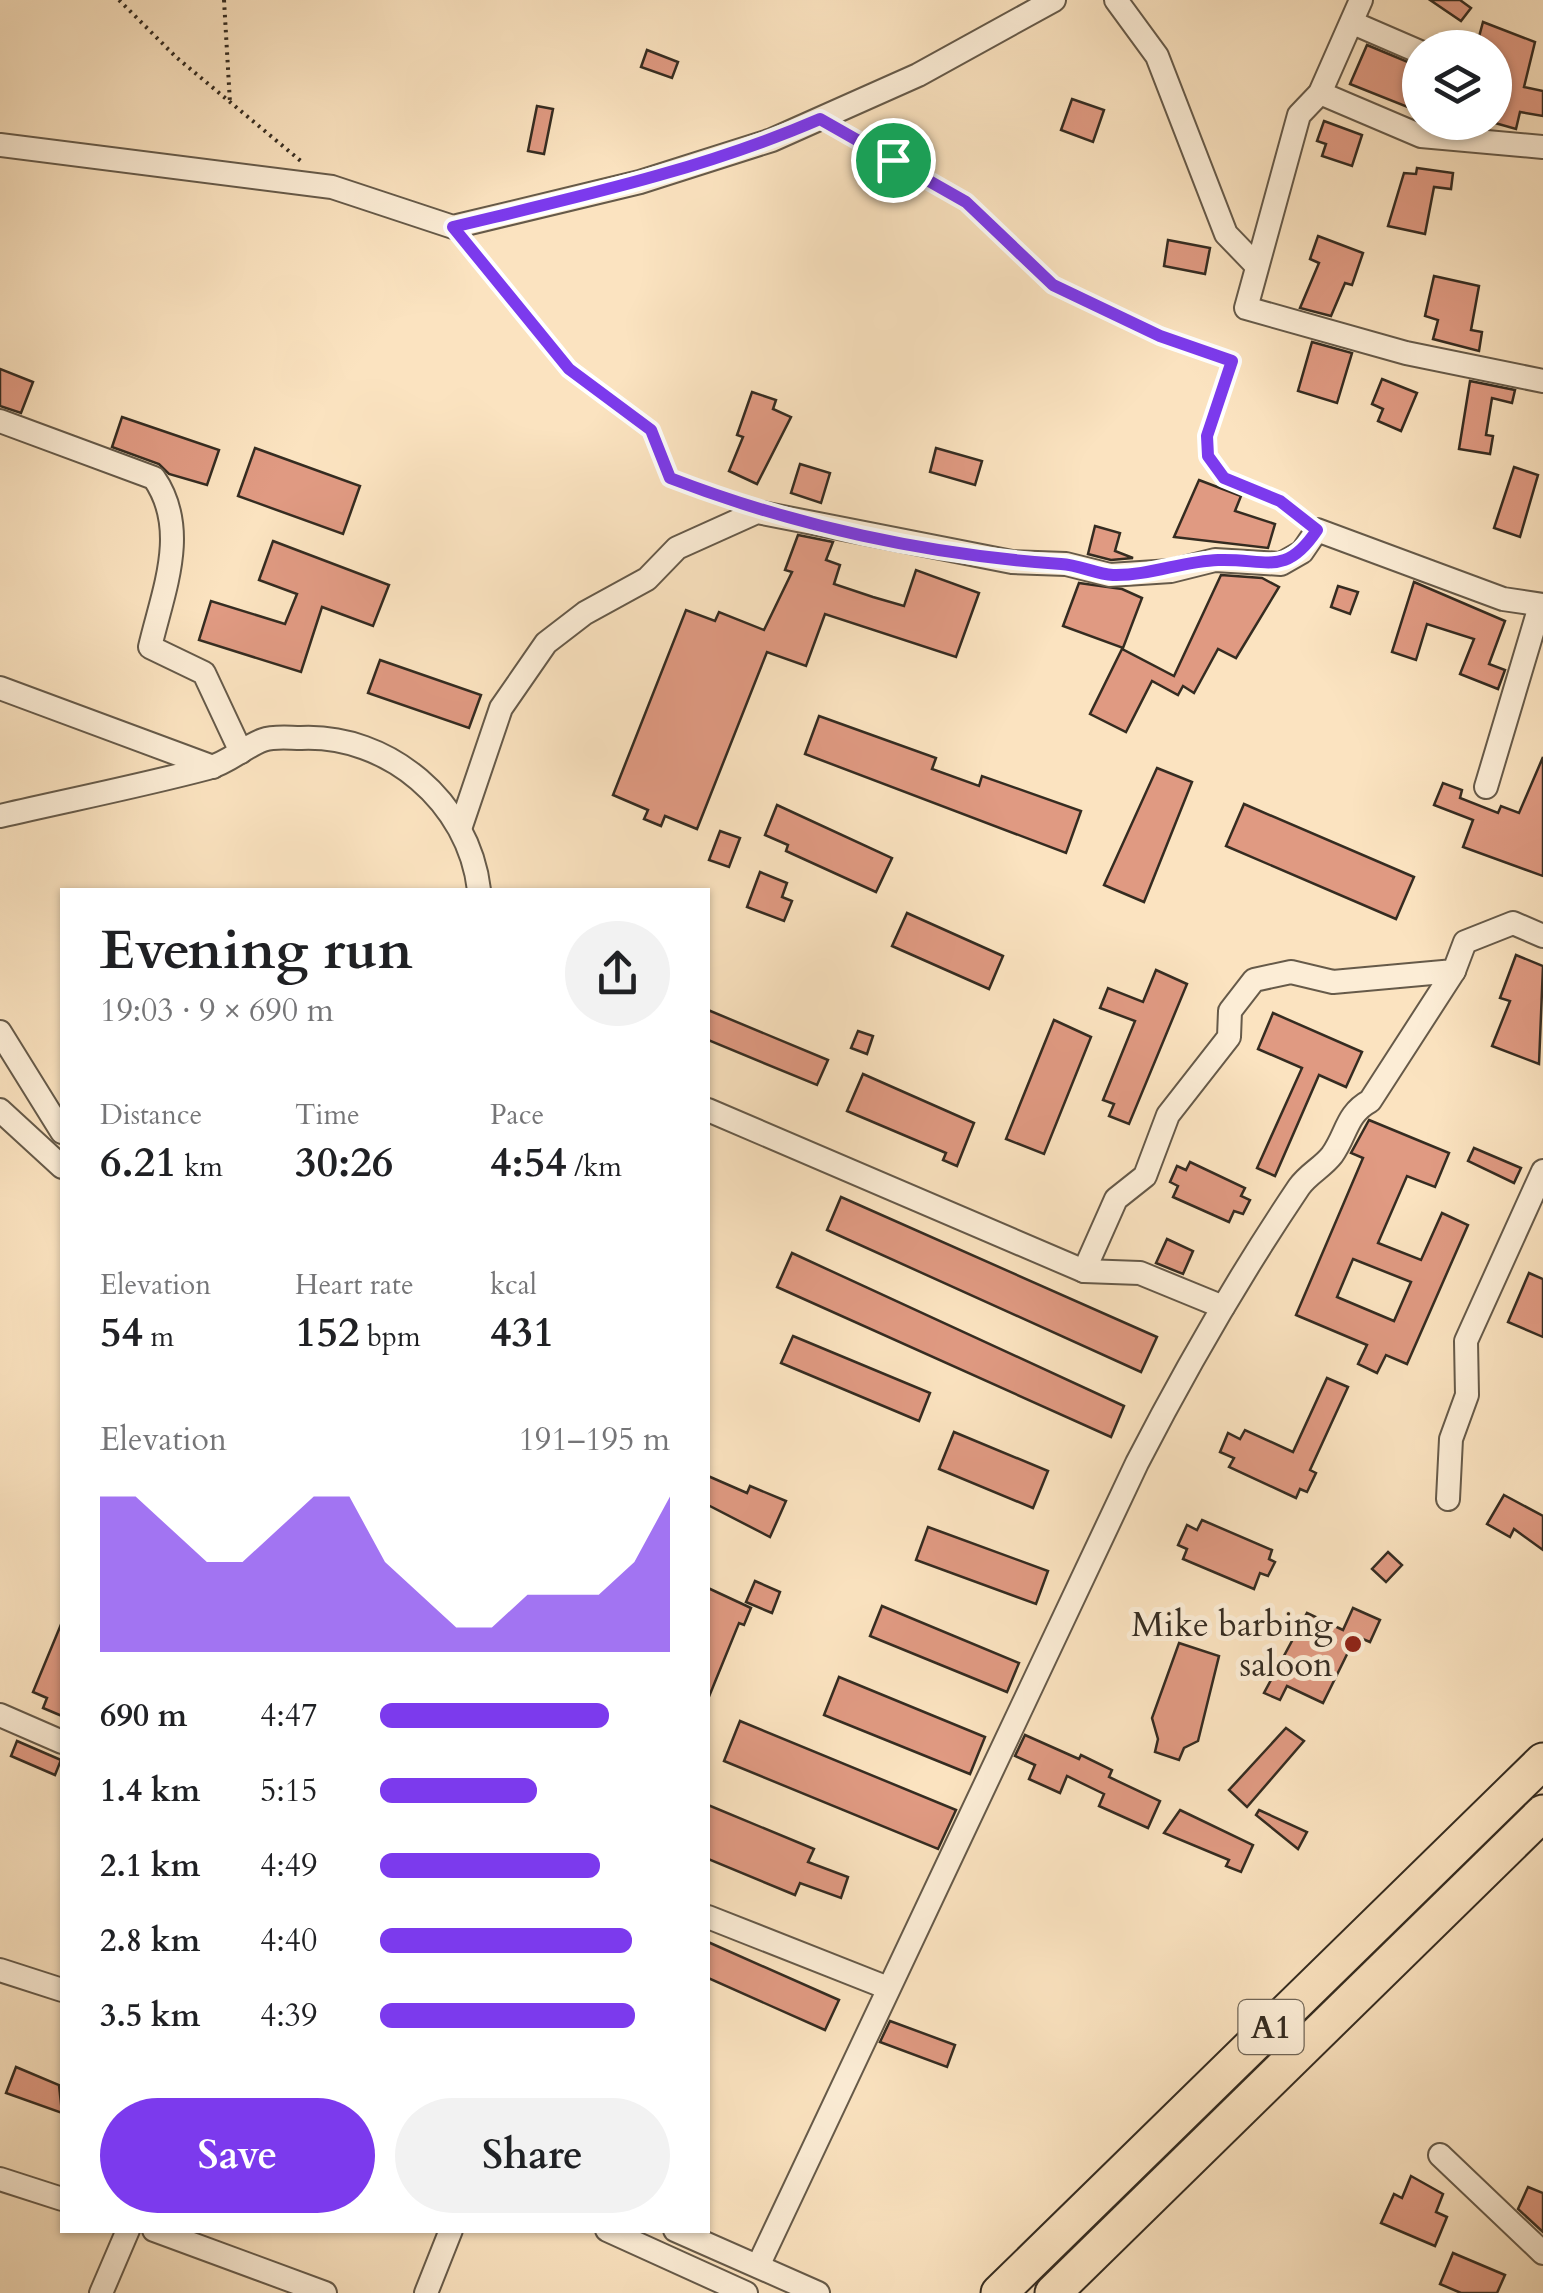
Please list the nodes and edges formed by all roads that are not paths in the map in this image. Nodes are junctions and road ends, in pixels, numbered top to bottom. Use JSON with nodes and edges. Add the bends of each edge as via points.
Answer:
{"nodes":[{"id":1,"x":1054,"y":0,"type":"edge"},
{"id":2,"x":1116,"y":0,"type":"edge"},
{"id":3,"x":1361,"y":0,"type":"edge"},
{"id":4,"x":1353,"y":23,"type":"junction"},
{"id":5,"x":1402,"y":44,"type":"edge"},
{"id":6,"x":1320,"y":93,"type":"junction"},
{"id":7,"x":0,"y":145,"type":"edge"},
{"id":8,"x":1543,"y":146,"type":"edge"},
{"id":9,"x":1255,"y":264,"type":"junction"},
{"id":10,"x":1543,"y":381,"type":"edge"},
{"id":11,"x":0,"y":422,"type":"edge"},
{"id":12,"x":1541,"y":606,"type":"edge"},
{"id":13,"x":0,"y":688,"type":"edge"},
{"id":14,"x":241,"y":752,"type":"junction"},
{"id":15,"x":213,"y":767,"type":"junction"},
{"id":16,"x":1486,"y":787,"type":"dead end"},
{"id":17,"x":0,"y":816,"type":"edge"},
{"id":18,"x":460,"y":826,"type":"junction"},
{"id":19,"x":480,"y":888,"type":"edge"},
{"id":20,"x":1543,"y":936,"type":"edge"},
{"id":21,"x":1454,"y":971,"type":"junction"},
{"id":22,"x":0,"y":1032,"type":"edge"},
{"id":23,"x":0,"y":1110,"type":"edge"},
{"id":24,"x":710,"y":1111,"type":"edge"},
{"id":25,"x":60,"y":1129,"type":"edge"},
{"id":26,"x":60,"y":1165,"type":"edge"},
{"id":27,"x":1543,"y":1172,"type":"edge"},
{"id":28,"x":1084,"y":1271,"type":"junction"},
{"id":29,"x":1223,"y":1308,"type":"junction"},
{"id":30,"x":1448,"y":1499,"type":"dead end"},
{"id":31,"x":0,"y":1715,"type":"edge"},
{"id":32,"x":60,"y":1741,"type":"edge"},
{"id":33,"x":1543,"y":1761,"type":"edge"},
{"id":34,"x":1543,"y":1813,"type":"edge"},
{"id":35,"x":710,"y":1918,"type":"edge"},
{"id":36,"x":0,"y":1970,"type":"edge"},
{"id":37,"x":888,"y":1988,"type":"junction"},
{"id":38,"x":60,"y":1989,"type":"edge"},
{"id":39,"x":1440,"y":2155,"type":"dead end"},
{"id":40,"x":0,"y":2179,"type":"edge"},
{"id":41,"x":60,"y":2198,"type":"edge"},
{"id":42,"x":127,"y":2233,"type":"edge"},
{"id":43,"x":162,"y":2233,"type":"edge"},
{"id":44,"x":449,"y":2233,"type":"edge"},
{"id":45,"x":615,"y":2233,"type":"edge"},
{"id":46,"x":682,"y":2233,"type":"edge"},
{"id":47,"x":1543,"y":2253,"type":"edge"},
{"id":48,"x":758,"y":2266,"type":"junction"},
{"id":49,"x":101,"y":2293,"type":"edge"},
{"id":50,"x":325,"y":2293,"type":"edge"},
{"id":51,"x":426,"y":2293,"type":"edge"},
{"id":52,"x":746,"y":2293,"type":"edge"},
{"id":53,"x":818,"y":2293,"type":"edge"},
{"id":54,"x":999,"y":2293,"type":"edge"},
{"id":55,"x":1053,"y":2293,"type":"edge"}],
"edges":[{"from":1,"to":7,"type":"street","via":[[918,76],[772,140],[640,182],[453,227],[332,187]]},
{"from":2,"to":9,"type":"street","via":[[1157,56],[1226,234]]},
{"from":3,"to":4,"type":"street"},
{"from":4,"to":5,"type":"street"},
{"from":4,"to":6,"type":"street"},
{"from":6,"to":8,"type":"street","via":[[1421,136]]},
{"from":6,"to":9,"type":"street","via":[[1299,116]]},
{"from":9,"to":10,"type":"street","via":[[1246,308],[1406,353]]},
{"from":11,"to":14,"type":"street","via":[[154,478],[176,540],[150,647],[204,673]]},
{"from":12,"to":16,"type":"street"},
{"from":12,"to":18,"type":"street","via":[[1503,599],[1317,530],[1302,552],[1281,564],[1215,560],[1110,575],[757,512],[677,548],[648,580],[546,642],[501,708]]},
{"from":13,"to":15,"type":"street"},
{"from":14,"to":15,"type":"street"},
{"from":14,"to":18,"type":"street","via":[[264,739],[335,736],[398,762]]},
{"from":15,"to":17,"type":"street"},
{"from":18,"to":19,"type":"street"},
{"from":20,"to":21,"type":"street","via":[[1513,923],[1466,942]]},
{"from":21,"to":28,"type":"street","via":[[1333,982],[1291,972],[1254,980],[1230,1010],[1229,1038],[1168,1115],[1144,1176],[1116,1199]]},
{"from":21,"to":29,"type":"street","via":[[1370,1100],[1353,1110],[1332,1154],[1300,1185]]},
{"from":22,"to":25,"type":"street"},
{"from":23,"to":26,"type":"street"},
{"from":24,"to":28,"type":"street"},
{"from":27,"to":30,"type":"street","via":[[1466,1341],[1467,1395],[1451,1438]]},
{"from":28,"to":29,"type":"street","via":[[1140,1273]]},
{"from":29,"to":37,"type":"street","via":[[1137,1463]]},
{"from":31,"to":32,"type":"street"},
{"from":33,"to":54,"type":"highway","number":"A1"},
{"from":34,"to":55,"type":"highway","number":"A1"},
{"from":35,"to":37,"type":"street"},
{"from":36,"to":38,"type":"street"},
{"from":37,"to":48,"type":"street"},
{"from":39,"to":47,"type":"street"},
{"from":40,"to":41,"type":"street"},
{"from":42,"to":49,"type":"street"},
{"from":43,"to":50,"type":"street"},
{"from":44,"to":51,"type":"street"},
{"from":45,"to":52,"type":"street"},
{"from":46,"to":48,"type":"street"},
{"from":48,"to":53,"type":"street"}]}
